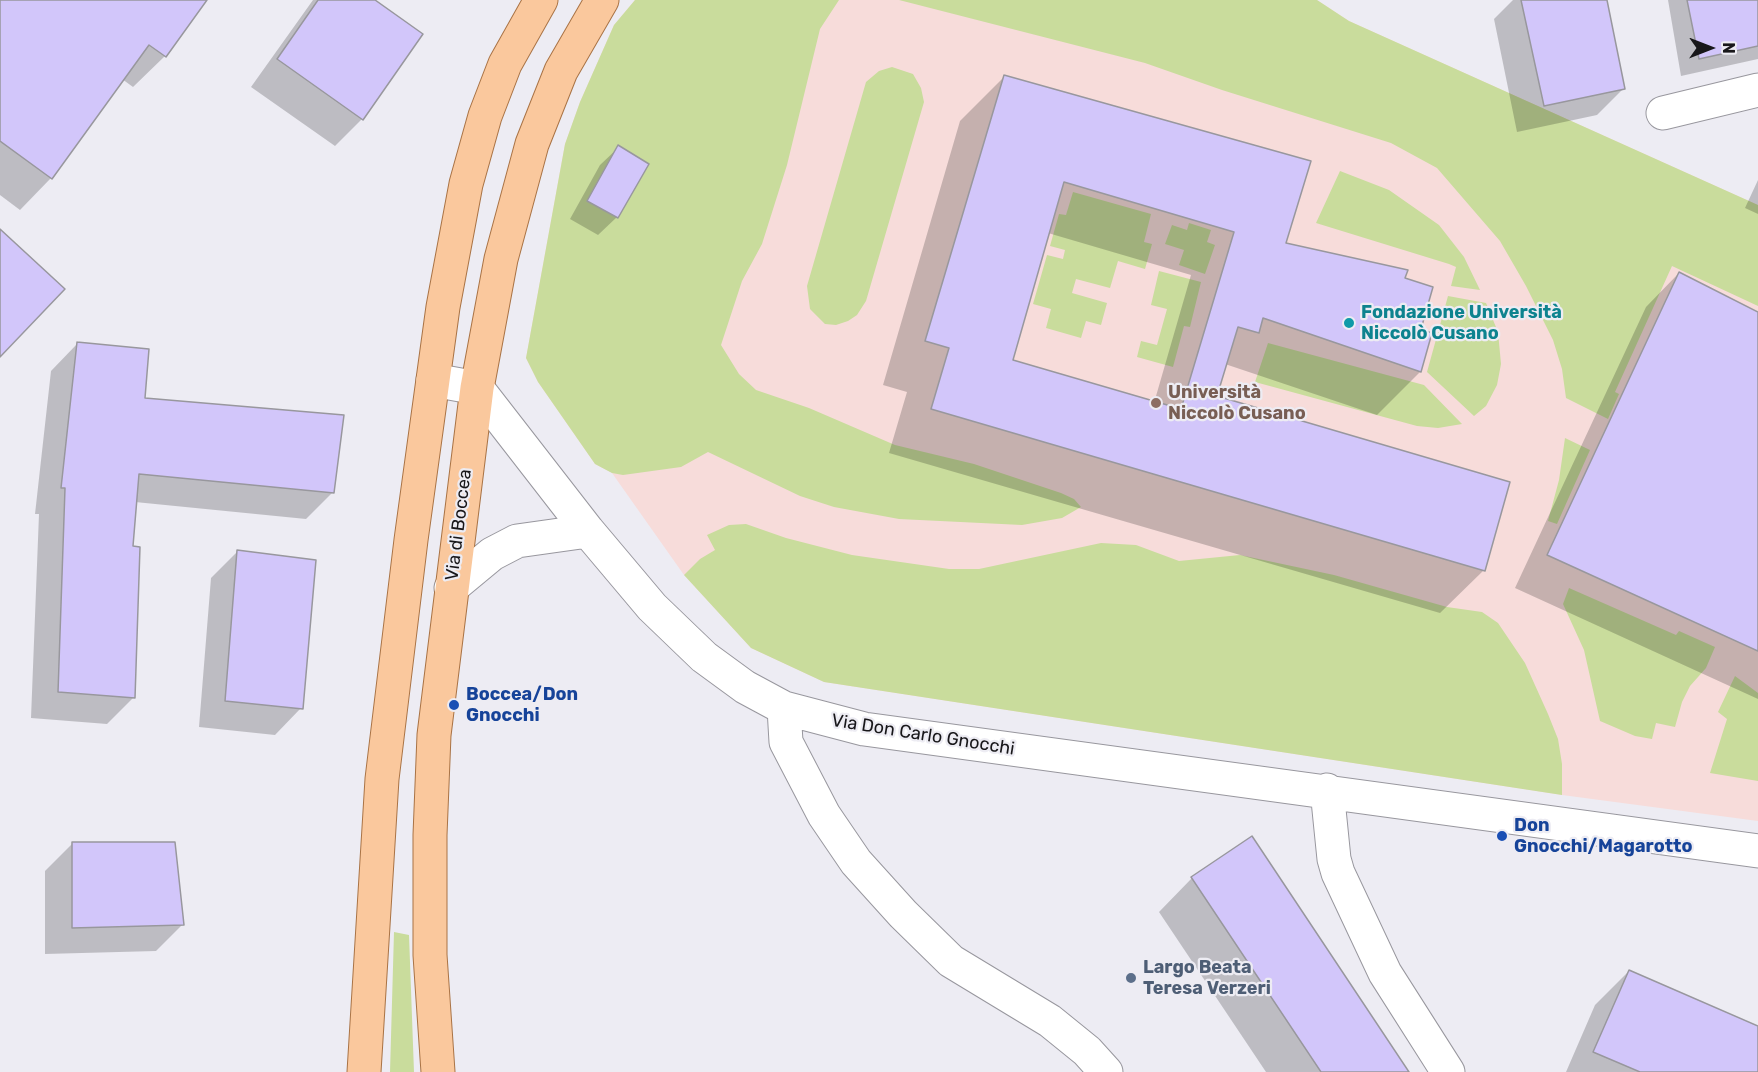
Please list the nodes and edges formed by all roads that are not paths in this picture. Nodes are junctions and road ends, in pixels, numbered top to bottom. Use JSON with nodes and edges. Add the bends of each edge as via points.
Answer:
{"nodes":[{"id":1,"x":541,"y":0,"type":"edge"},
{"id":2,"x":602,"y":0,"type":"edge"},
{"id":3,"x":1758,"y":90,"type":"edge"},
{"id":4,"x":1664,"y":113,"type":"dead end"},
{"id":5,"x":433,"y":380,"type":"junction"},
{"id":6,"x":477,"y":388,"type":"junction"},
{"id":7,"x":588,"y":531,"type":"junction"},
{"id":8,"x":451,"y":588,"type":"junction"},
{"id":9,"x":784,"y":708,"type":"junction"},
{"id":10,"x":1327,"y":790,"type":"junction"},
{"id":11,"x":1758,"y":851,"type":"edge"},
{"id":12,"x":364,"y":1072,"type":"edge"},
{"id":13,"x":438,"y":1072,"type":"edge"},
{"id":14,"x":1106,"y":1072,"type":"edge"},
{"id":15,"x":1448,"y":1072,"type":"edge"}],
"edges":[{"from":1,"to":5,"type":"main road","via":[[506,64],[478,138],[457,230]]},
{"from":2,"to":6,"type":"main road","name":"Via di Boccea","via":[[561,71],[532,144],[501,259]]},
{"from":3,"to":4,"type":"street"},
{"from":5,"to":6,"type":"street"},
{"from":5,"to":12,"type":"main road","via":[[382,779]]},
{"from":6,"to":7,"type":"street","name":"Via Don Carlo Gnocchi"},
{"from":6,"to":8,"type":"main road","name":"Via di Boccea"},
{"from":7,"to":8,"type":"street","via":[[517,541],[492,554]]},
{"from":7,"to":9,"type":"street","name":"Via Don Carlo Gnocchi","via":[[685,641],[746,687]]},
{"from":8,"to":13,"type":"main road","name":"Via di Boccea","via":[[434,735],[430,835],[430,955]]},
{"from":9,"to":10,"type":"street","name":"Via Don Carlo Gnocchi","via":[[864,729]]},
{"from":9,"to":14,"type":"street","via":[[786,742],[824,815],[856,862],[951,961],[1050,1021]]},
{"from":10,"to":11,"type":"street","name":"Via Don Carlo Gnocchi"},
{"from":10,"to":15,"type":"street","via":[[1334,859],[1343,885],[1385,973]]}]}
